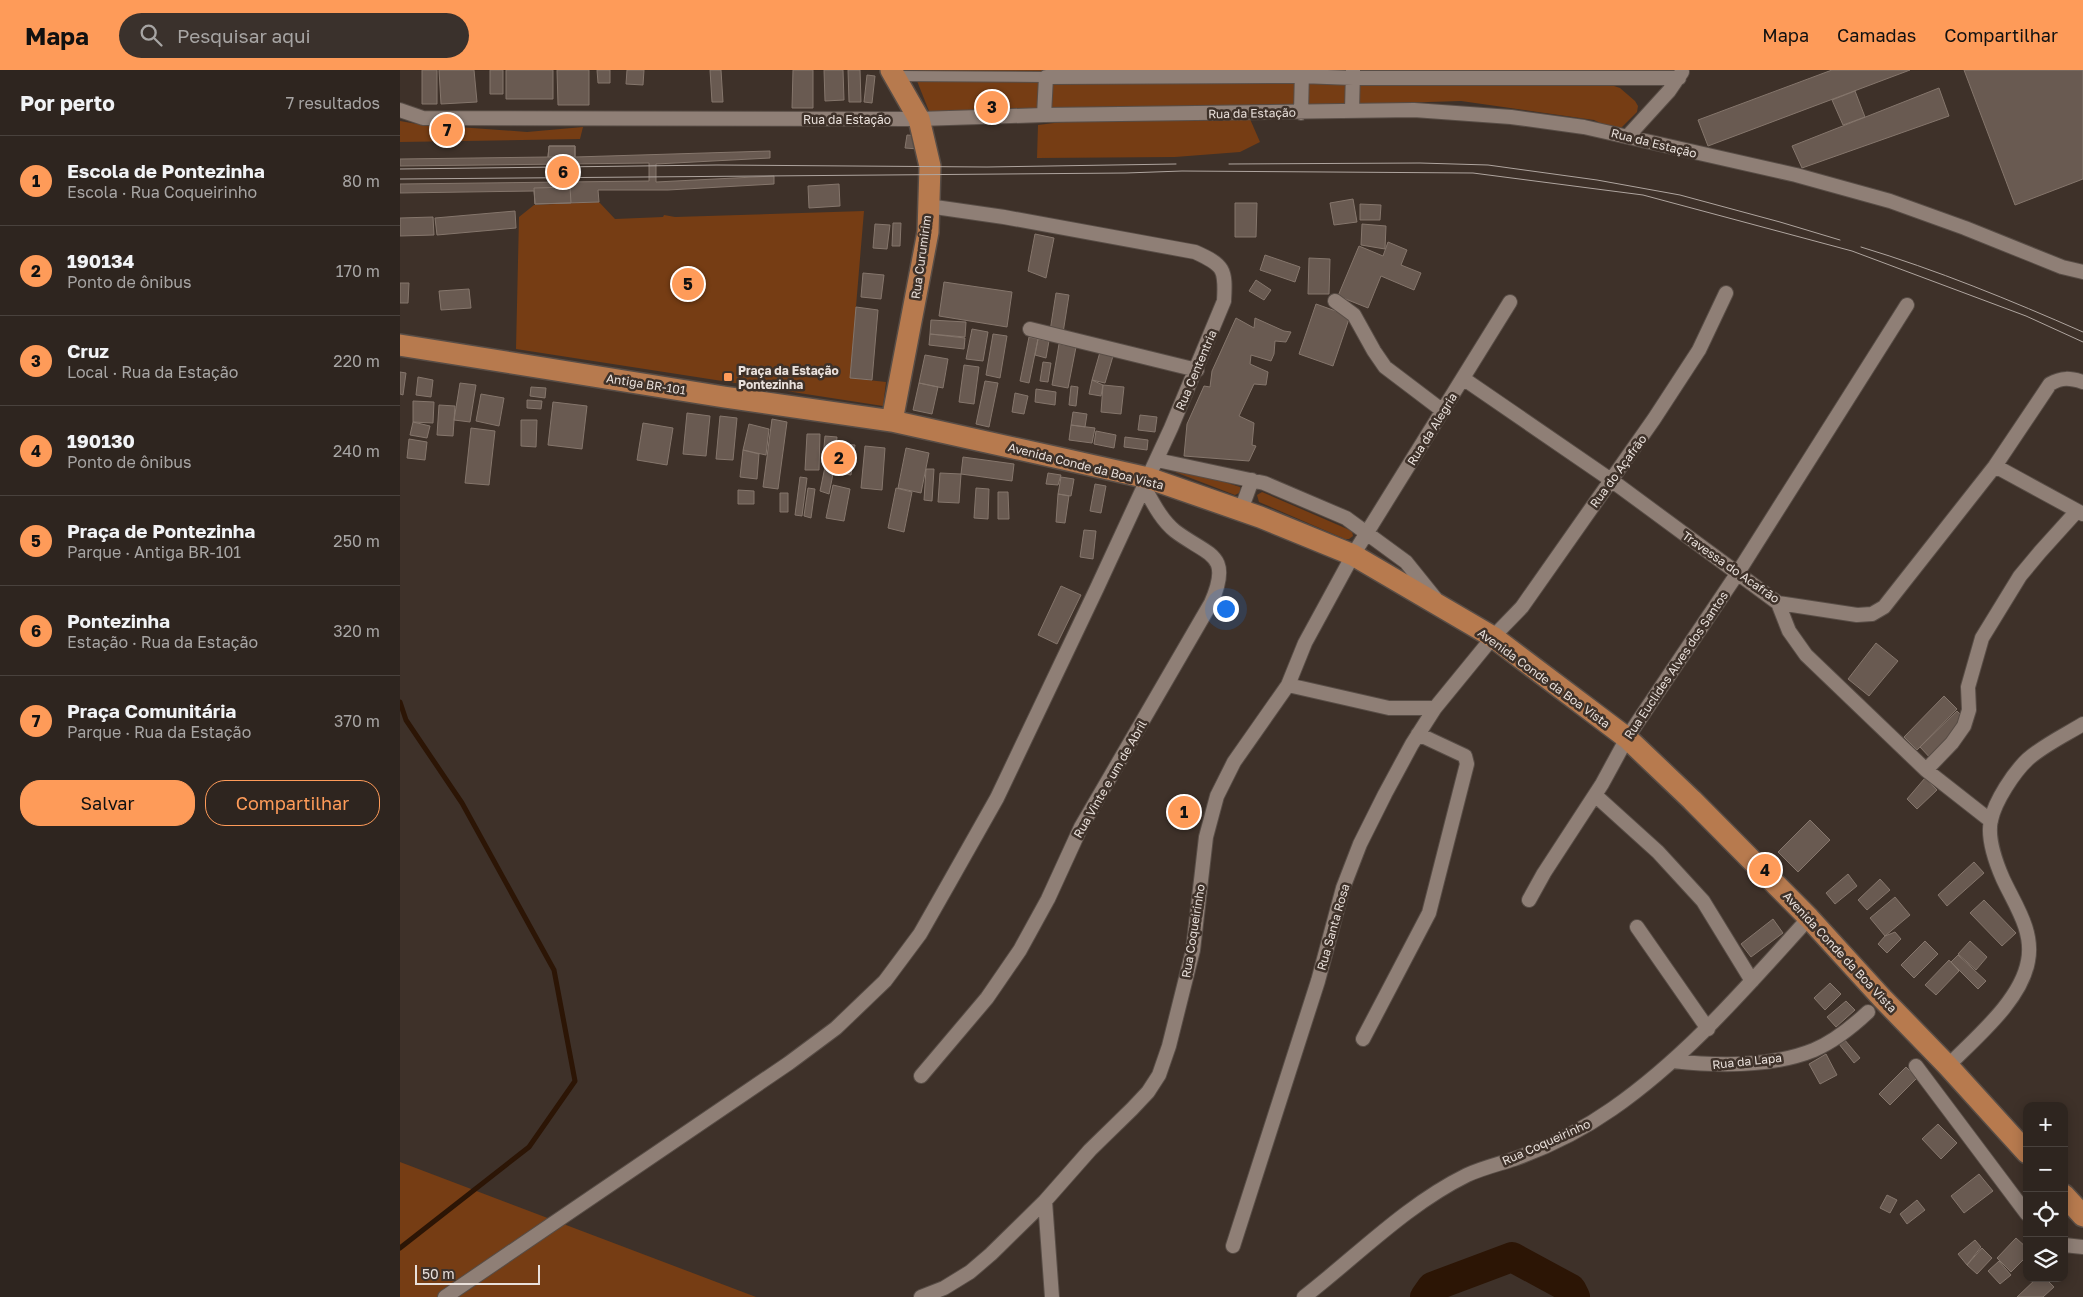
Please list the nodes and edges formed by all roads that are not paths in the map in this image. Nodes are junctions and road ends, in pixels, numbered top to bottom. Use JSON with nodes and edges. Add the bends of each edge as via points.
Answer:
{"nodes":[{"id":1,"x":893,"y":73,"type":"edge"},
{"id":2,"x":1301,"y":73,"type":"edge"},
{"id":3,"x":1353,"y":74,"type":"edge"},
{"id":4,"x":1681,"y":74,"type":"edge"},
{"id":5,"x":1046,"y":77,"type":"junction"},
{"id":6,"x":400,"y":110,"type":"edge"},
{"id":7,"x":1352,"y":111,"type":"junction"},
{"id":8,"x":1301,"y":113,"type":"junction"},
{"id":9,"x":1044,"y":115,"type":"junction"},
{"id":10,"x":423,"y":118,"type":"junction"},
{"id":11,"x":919,"y":120,"type":"junction"},
{"id":12,"x":400,"y":121,"type":"edge"},
{"id":13,"x":1628,"y":136,"type":"junction"},
{"id":14,"x":928,"y":206,"type":"junction"},
{"id":15,"x":2062,"y":267,"type":"junction"},
{"id":16,"x":2083,"y":272,"type":"edge"},
{"id":17,"x":2083,"y":277,"type":"edge"},
{"id":18,"x":1726,"y":294,"type":"dead end"},
{"id":19,"x":1335,"y":301,"type":"dead end"},
{"id":20,"x":1510,"y":302,"type":"dead end"},
{"id":21,"x":1906,"y":305,"type":"dead end"},
{"id":22,"x":1030,"y":329,"type":"dead end"},
{"id":23,"x":400,"y":345,"type":"edge"},
{"id":24,"x":1196,"y":370,"type":"junction"},
{"id":25,"x":1464,"y":379,"type":"junction"},
{"id":26,"x":2083,"y":382,"type":"edge"},
{"id":27,"x":1443,"y":411,"type":"junction"},
{"id":28,"x":892,"y":422,"type":"junction"},
{"id":29,"x":1996,"y":466,"type":"junction"},
{"id":30,"x":1149,"y":475,"type":"junction"},
{"id":31,"x":1252,"y":480,"type":"junction"},
{"id":32,"x":1611,"y":480,"type":"junction"},
{"id":33,"x":1241,"y":510,"type":"junction"},
{"id":34,"x":2080,"y":513,"type":"edge"},
{"id":35,"x":1367,"y":532,"type":"junction"},
{"id":36,"x":1352,"y":555,"type":"junction"},
{"id":37,"x":1737,"y":574,"type":"junction"},
{"id":38,"x":1778,"y":603,"type":"junction"},
{"id":39,"x":1443,"y":609,"type":"junction"},
{"id":40,"x":1493,"y":637,"type":"junction"},
{"id":41,"x":1288,"y":685,"type":"junction"},
{"id":42,"x":1435,"y":708,"type":"junction"},
{"id":43,"x":2083,"y":724,"type":"edge"},
{"id":44,"x":1418,"y":734,"type":"junction"},
{"id":45,"x":1627,"y":738,"type":"junction"},
{"id":46,"x":1926,"y":770,"type":"junction"},
{"id":47,"x":1595,"y":795,"type":"junction"},
{"id":48,"x":1991,"y":820,"type":"junction"},
{"id":49,"x":1529,"y":900,"type":"dead end"},
{"id":50,"x":1810,"y":918,"type":"junction"},
{"id":51,"x":1637,"y":928,"type":"dead end"},
{"id":52,"x":1752,"y":981,"type":"junction"},
{"id":53,"x":1868,"y":1012,"type":"dead end"},
{"id":54,"x":1708,"y":1028,"type":"junction"},
{"id":55,"x":1363,"y":1039,"type":"dead end"},
{"id":56,"x":1673,"y":1061,"type":"junction"},
{"id":57,"x":1916,"y":1066,"type":"dead end"},
{"id":58,"x":1948,"y":1066,"type":"junction"},
{"id":59,"x":921,"y":1076,"type":"dead end"},
{"id":60,"x":2023,"y":1149,"type":"edge"},
{"id":61,"x":2068,"y":1199,"type":"edge"},
{"id":62,"x":1045,"y":1202,"type":"junction"},
{"id":63,"x":2023,"y":1209,"type":"edge"},
{"id":64,"x":2083,"y":1216,"type":"edge"},
{"id":65,"x":2068,"y":1245,"type":"edge"},
{"id":66,"x":1233,"y":1246,"type":"dead end"},
{"id":67,"x":2083,"y":1247,"type":"edge"},
{"id":68,"x":446,"y":1297,"type":"edge"},
{"id":69,"x":921,"y":1297,"type":"edge"},
{"id":70,"x":1052,"y":1297,"type":"edge"},
{"id":71,"x":1304,"y":1297,"type":"edge"}],
"edges":[{"from":1,"to":5,"type":"street"},
{"from":1,"to":11,"type":"main road","name":"Rua Curumirim"},
{"from":2,"to":3,"type":"street"},
{"from":2,"to":5,"type":"street"},
{"from":2,"to":8,"type":"street"},
{"from":3,"to":4,"type":"street"},
{"from":3,"to":7,"type":"street"},
{"from":4,"to":13,"type":"street"},
{"from":5,"to":9,"type":"street"},
{"from":6,"to":10,"type":"street","name":"Rua da Estação"},
{"from":7,"to":8,"type":"street","name":"Rua da Estação"},
{"from":7,"to":13,"type":"street","name":"Rua da Estação","via":[[1476,114],[1584,126]]},
{"from":8,"to":9,"type":"street","name":"Rua da Estação"},
{"from":9,"to":11,"type":"street","name":"Rua da Estação"},
{"from":10,"to":11,"type":"street","name":"Rua da Estação"},
{"from":10,"to":12,"type":"street"},
{"from":11,"to":14,"type":"main road","name":"Rua Curumirim","via":[[930,166]]},
{"from":13,"to":15,"type":"street","name":"Rua da Estação","via":[[1796,175],[1890,201]]},
{"from":14,"to":24,"type":"street","name":"Rua Cententria","via":[[1004,216],[1194,252],[1213,260],[1222,268],[1224,301]]},
{"from":14,"to":28,"type":"main road","name":"Rua Curumirim","via":[[928,232]]},
{"from":15,"to":16,"type":"street","name":"Rua da Estação"},
{"from":15,"to":17,"type":"street"},
{"from":18,"to":32,"type":"street","name":"Rua do Açafrão","via":[[1677,386]]},
{"from":19,"to":27,"type":"street","via":[[1354,316],[1385,367]]},
{"from":20,"to":25,"type":"street","name":"Rua da Alegria"},
{"from":21,"to":37,"type":"street","name":"Rua Euclides Alves dos Santos"},
{"from":22,"to":24,"type":"street"},
{"from":23,"to":28,"type":"main road","name":"Antiga BR-101"},
{"from":24,"to":30,"type":"street","name":"Rua Cententria"},
{"from":25,"to":27,"type":"street","name":"Rua da Alegria"},
{"from":25,"to":32,"type":"street","name":"Travessa do Acafrão"},
{"from":26,"to":29,"type":"street","name":"Travessa do Acafrão","via":[[2059,378],[2050,384]]},
{"from":27,"to":35,"type":"street","name":"Rua da Alegria"},
{"from":28,"to":30,"type":"main road","name":"Avenida Conde da Boa Vista"},
{"from":29,"to":34,"type":"street"},
{"from":29,"to":38,"type":"street","name":"Travessa do Acafrão","via":[[1884,607],[1872,614],[1857,615]]},
{"from":30,"to":31,"type":"street"},
{"from":30,"to":33,"type":"main road","name":"Avenida Conde da Boa Vista"},
{"from":30,"to":59,"type":"street","name":"Rua Vinte e um de Abril","via":[[1154,505],[1173,530],[1207,550],[1218,562],[1221,575],[1217,589],[1081,827],[1020,950],[987,998]]},
{"from":30,"to":68,"type":"street","name":"Rua Cententria","via":[[996,798],[920,934],[885,981],[836,1028],[789,1063]]},
{"from":31,"to":33,"type":"street"},
{"from":31,"to":35,"type":"street","via":[[1346,518]]},
{"from":32,"to":37,"type":"street","name":"Travessa do Acafrão"},
{"from":32,"to":40,"type":"street","name":"Rua do Açafrão","via":[[1522,607]]},
{"from":33,"to":36,"type":"main road","name":"Avenida Conde da Boa Vista"},
{"from":34,"to":46,"type":"street","via":[[2020,576],[1982,638],[1968,687],[1969,710],[1964,726]]},
{"from":35,"to":36,"type":"street","name":"Rua da Alegria"},
{"from":35,"to":39,"type":"street","via":[[1406,562]]},
{"from":36,"to":39,"type":"main road","name":"Avenida Conde da Boa Vista"},
{"from":36,"to":41,"type":"street","name":"Rua Coqueirinho","via":[[1305,643]]},
{"from":37,"to":38,"type":"street","name":"Travessa do Acafrão"},
{"from":37,"to":45,"type":"street","name":"Rua Euclides Alves dos Santos"},
{"from":38,"to":46,"type":"street","via":[[1789,631],[1806,655]]},
{"from":39,"to":40,"type":"main road","name":"Avenida Conde da Boa Vista"},
{"from":40,"to":42,"type":"street","name":"Rua Santa Rosa"},
{"from":40,"to":45,"type":"main road","name":"Avenida Conde da Boa Vista"},
{"from":41,"to":42,"type":"street","via":[[1389,708]]},
{"from":41,"to":62,"type":"street","name":"Rua Coqueirinho","via":[[1234,762],[1210,815],[1193,950],[1159,1075],[1148,1092],[1090,1150]]},
{"from":42,"to":44,"type":"street","name":"Rua Santa Rosa"},
{"from":43,"to":48,"type":"street","via":[[2028,759],[2003,790]]},
{"from":44,"to":55,"type":"street","via":[[1465,756],[1467,764],[1429,913]]},
{"from":44,"to":66,"type":"street","name":"Rua Santa Rosa","via":[[1384,794],[1343,888],[1315,989]]},
{"from":45,"to":47,"type":"street","name":"Rua Euclides Alves dos Santos"},
{"from":45,"to":50,"type":"main road","name":"Avenida Conde da Boa Vista"},
{"from":46,"to":48,"type":"street"},
{"from":47,"to":49,"type":"street","name":"Rua Euclides Alves dos Santos"},
{"from":47,"to":52,"type":"street","via":[[1658,852],[1703,901]]},
{"from":48,"to":58,"type":"street","via":[[1992,850],[2023,917],[2029,960],[2023,978],[2005,1007]]},
{"from":50,"to":52,"type":"street","name":"Rua Coqueirinho"},
{"from":50,"to":58,"type":"main road","name":"Avenida Conde da Boa Vista"},
{"from":51,"to":54,"type":"street"},
{"from":52,"to":54,"type":"street","name":"Rua Coqueirinho"},
{"from":53,"to":56,"type":"street","name":"Rua da Lapa","via":[[1846,1032],[1814,1050],[1777,1060],[1712,1066]]},
{"from":54,"to":56,"type":"street","name":"Rua Coqueirinho"},
{"from":56,"to":71,"type":"street","name":"Rua Coqueirinho","via":[[1652,1080],[1588,1125],[1516,1158],[1468,1174],[1442,1190],[1372,1241]]},
{"from":57,"to":63,"type":"street"},
{"from":58,"to":60,"type":"main road","name":"Avenida Conde da Boa Vista"},
{"from":61,"to":64,"type":"main road"},
{"from":62,"to":69,"type":"street","via":[[970,1272]]},
{"from":62,"to":70,"type":"street"},
{"from":65,"to":67,"type":"street"}]}
